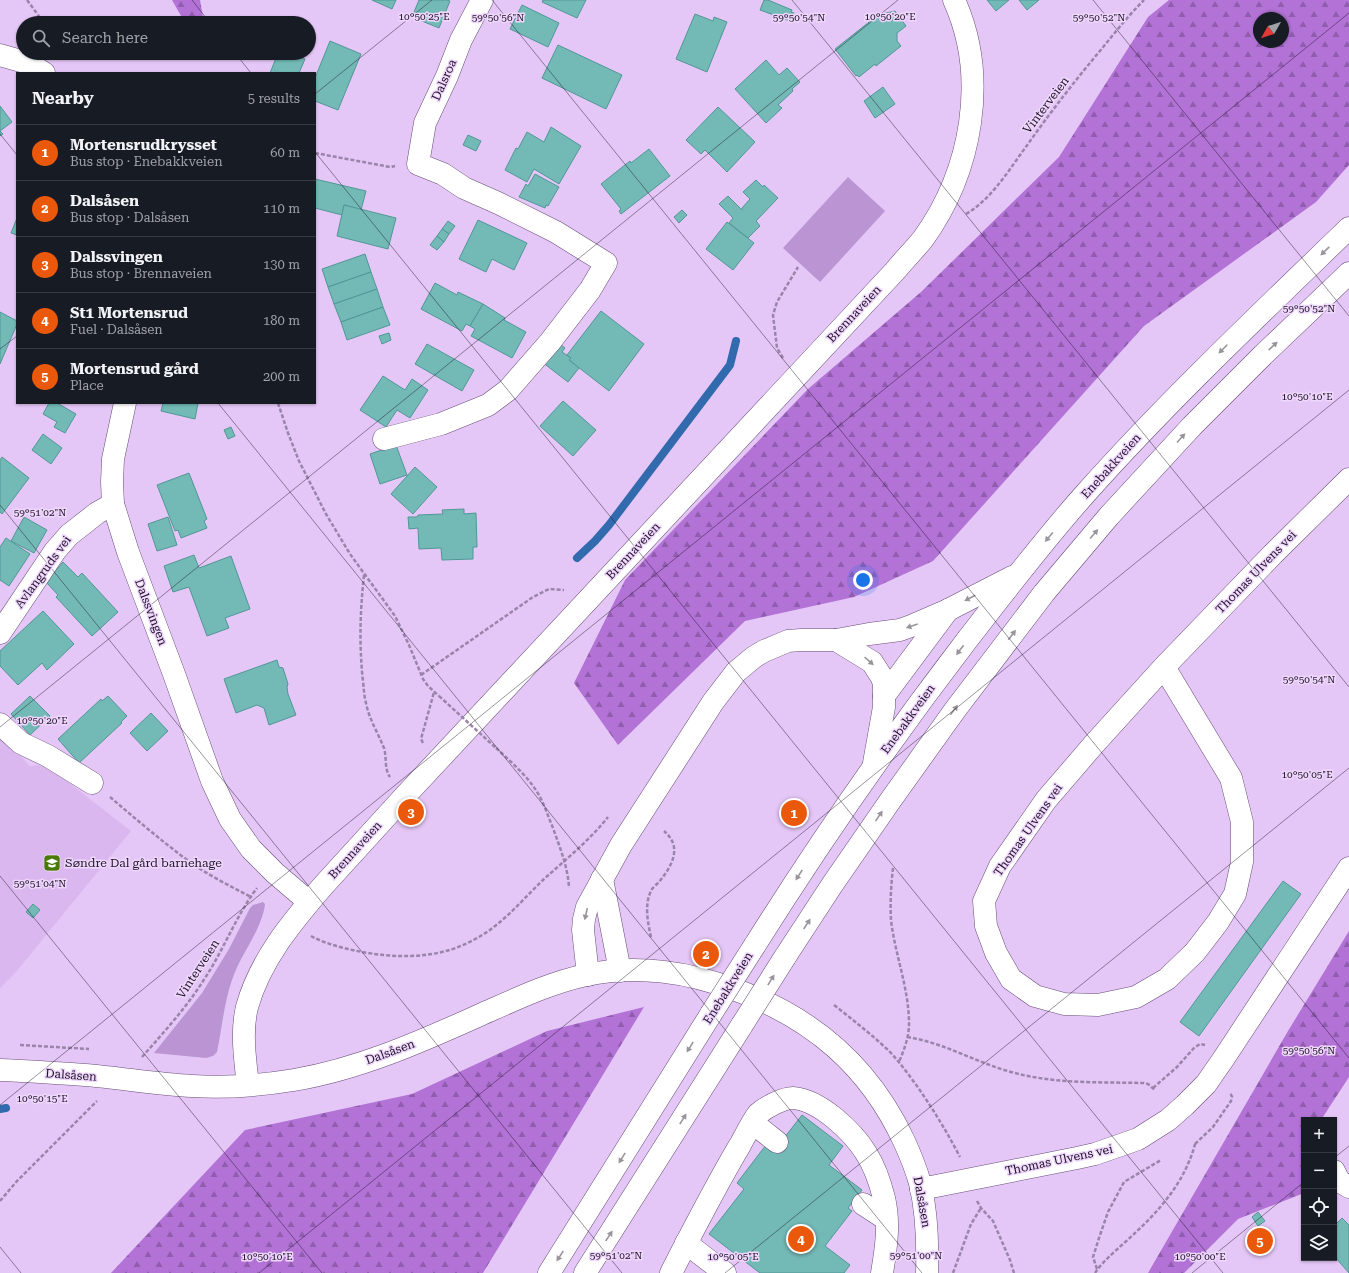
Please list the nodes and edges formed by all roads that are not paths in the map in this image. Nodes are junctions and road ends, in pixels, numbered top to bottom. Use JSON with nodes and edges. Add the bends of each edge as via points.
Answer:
{"nodes":[{"id":1,"x":482,"y":0,"type":"edge"},
{"id":2,"x":954,"y":0,"type":"edge"},
{"id":3,"x":0,"y":55,"type":"edge"},
{"id":4,"x":16,"y":60,"type":"edge"},
{"id":5,"x":18,"y":60,"type":"edge"},
{"id":6,"x":42,"y":72,"type":"edge"},
{"id":7,"x":1349,"y":228,"type":"edge"},
{"id":8,"x":1349,"y":273,"type":"edge"},
{"id":9,"x":125,"y":404,"type":"edge"},
{"id":10,"x":384,"y":439,"type":"dead end"},
{"id":11,"x":1349,"y":479,"type":"edge"},
{"id":12,"x":113,"y":504,"type":"junction"},
{"id":13,"x":1018,"y":574,"type":"junction"},
{"id":14,"x":948,"y":610,"type":"junction"},
{"id":15,"x":0,"y":633,"type":"edge"},
{"id":16,"x":836,"y":640,"type":"junction"},
{"id":17,"x":1164,"y":667,"type":"junction"},
{"id":18,"x":884,"y":696,"type":"junction"},
{"id":19,"x":0,"y":724,"type":"edge"},
{"id":20,"x":873,"y":767,"type":"junction"},
{"id":21,"x":92,"y":783,"type":"road end"},
{"id":22,"x":1349,"y":868,"type":"edge"},
{"id":23,"x":602,"y":879,"type":"junction"},
{"id":24,"x":309,"y":902,"type":"junction"},
{"id":25,"x":620,"y":971,"type":"junction"},
{"id":26,"x":588,"y":974,"type":"junction"},
{"id":27,"x":0,"y":1070,"type":"edge"},
{"id":28,"x":248,"y":1085,"type":"junction"},
{"id":29,"x":753,"y":1123,"type":"junction"},
{"id":30,"x":777,"y":1142,"type":"dead end"},
{"id":31,"x":1337,"y":1176,"type":"edge"},
{"id":32,"x":1349,"y":1187,"type":"edge"},
{"id":33,"x":921,"y":1189,"type":"junction"},
{"id":34,"x":864,"y":1204,"type":"dead end"},
{"id":35,"x":886,"y":1219,"type":"junction"},
{"id":36,"x":686,"y":1244,"type":"junction"},
{"id":37,"x":587,"y":1272,"type":"edge"},
{"id":38,"x":549,"y":1273,"type":"edge"},
{"id":39,"x":671,"y":1273,"type":"edge"},
{"id":40,"x":724,"y":1273,"type":"edge"},
{"id":41,"x":882,"y":1273,"type":"edge"},
{"id":42,"x":926,"y":1273,"type":"edge"}],
"edges":[{"from":1,"to":10,"type":"main road","name":"Dalsroa","via":[[424,123],[418,164],[443,174],[464,188],[556,232],[606,263],[590,290],[550,342],[508,390],[488,405],[441,424]]},
{"from":2,"to":24,"type":"main road","name":"Brennaveien","via":[[964,27],[972,71],[973,93],[968,136],[953,184],[923,239]]},
{"from":3,"to":4,"type":"main road"},
{"from":5,"to":6,"type":"main road"},
{"from":7,"to":13,"type":"main road","name":"Enebakkveien","one_way":true,"via":[[1172,400],[1084,495]]},
{"from":37,"to":8,"type":"main road","one_way":true,"bridge":true,"via":[[832,885],[955,710],[1044,593],[1109,516],[1192,426]]},
{"from":9,"to":12,"type":"main road","name":"Dalssvingen","via":[[113,459]]},
{"from":11,"to":17,"type":"main road","name":"Thomas Ulvens vei"},
{"from":12,"to":15,"type":"main road","name":"Avlangruds vei","via":[[69,535]]},
{"from":12,"to":24,"type":"main road","name":"Dalssvingen","via":[[128,552],[212,781],[230,819],[251,849],[274,873]]},
{"from":13,"to":14,"type":"main road","one_way":true},
{"from":13,"to":20,"type":"main road","name":"Enebakkveien","one_way":true,"via":[[929,689]]},
{"from":14,"to":16,"type":"main road","one_way":true,"via":[[900,630]]},
{"from":14,"to":18,"type":"main road"},
{"from":16,"to":18,"type":"main road","one_way":true,"via":[[872,662],[884,683]]},
{"from":16,"to":23,"type":"main road","via":[[788,641],[775,645],[754,657],[736,672],[701,721]]},
{"from":17,"to":17,"type":"main road","name":"Thomas Ulvens vei","via":[[1046,800],[1000,866],[984,901],[986,926],[996,953],[1011,979],[1035,996],[1064,1004],[1098,1005],[1136,997],[1167,979],[1195,952],[1235,894],[1242,862],[1242,822],[1231,778]]},
{"from":18,"to":20,"type":"main road"},
{"from":19,"to":21,"type":"main road","via":[[21,743]]},
{"from":20,"to":38,"type":"main road","name":"Enebakkveien","one_way":true,"bridge":true,"via":[[828,831],[755,945]]},
{"from":22,"to":33,"type":"main road","name":"Thomas Ulvens vei","via":[[1206,1084],[1168,1120],[1138,1139],[1095,1154]]},
{"from":23,"to":25,"type":"main road"},
{"from":23,"to":26,"type":"main road","one_way":true,"via":[[587,907],[584,919]]},
{"from":24,"to":28,"type":"main road","name":"Brennaveien","via":[[279,941],[259,976],[250,1000],[245,1018],[244,1038]]},
{"from":25,"to":26,"type":"main road","name":"Dalsåsen"},
{"from":25,"to":33,"type":"main road","name":"Dalsåsen","via":[[653,970],[708,980],[776,1006],[816,1032],[850,1062],[881,1099],[907,1148]]},
{"from":26,"to":28,"type":"main road","name":"Dalsåsen","via":[[515,1000],[397,1052],[300,1079]]},
{"from":27,"to":28,"type":"main road","name":"Dalsåsen","via":[[85,1075],[194,1086]]},
{"from":29,"to":30,"type":"main road"},
{"from":29,"to":35,"type":"main road","via":[[757,1115],[774,1103],[793,1098],[810,1102],[836,1119],[866,1153],[877,1174]]},
{"from":29,"to":36,"type":"main road"},
{"from":31,"to":32,"type":"main road"},
{"from":33,"to":42,"type":"main road","name":"Dalsåsen","via":[[928,1240]]},
{"from":34,"to":35,"type":"main road"},
{"from":35,"to":41,"type":"main road","via":[[887,1246]]},
{"from":36,"to":39,"type":"main road"},
{"from":36,"to":40,"type":"main road"}]}
